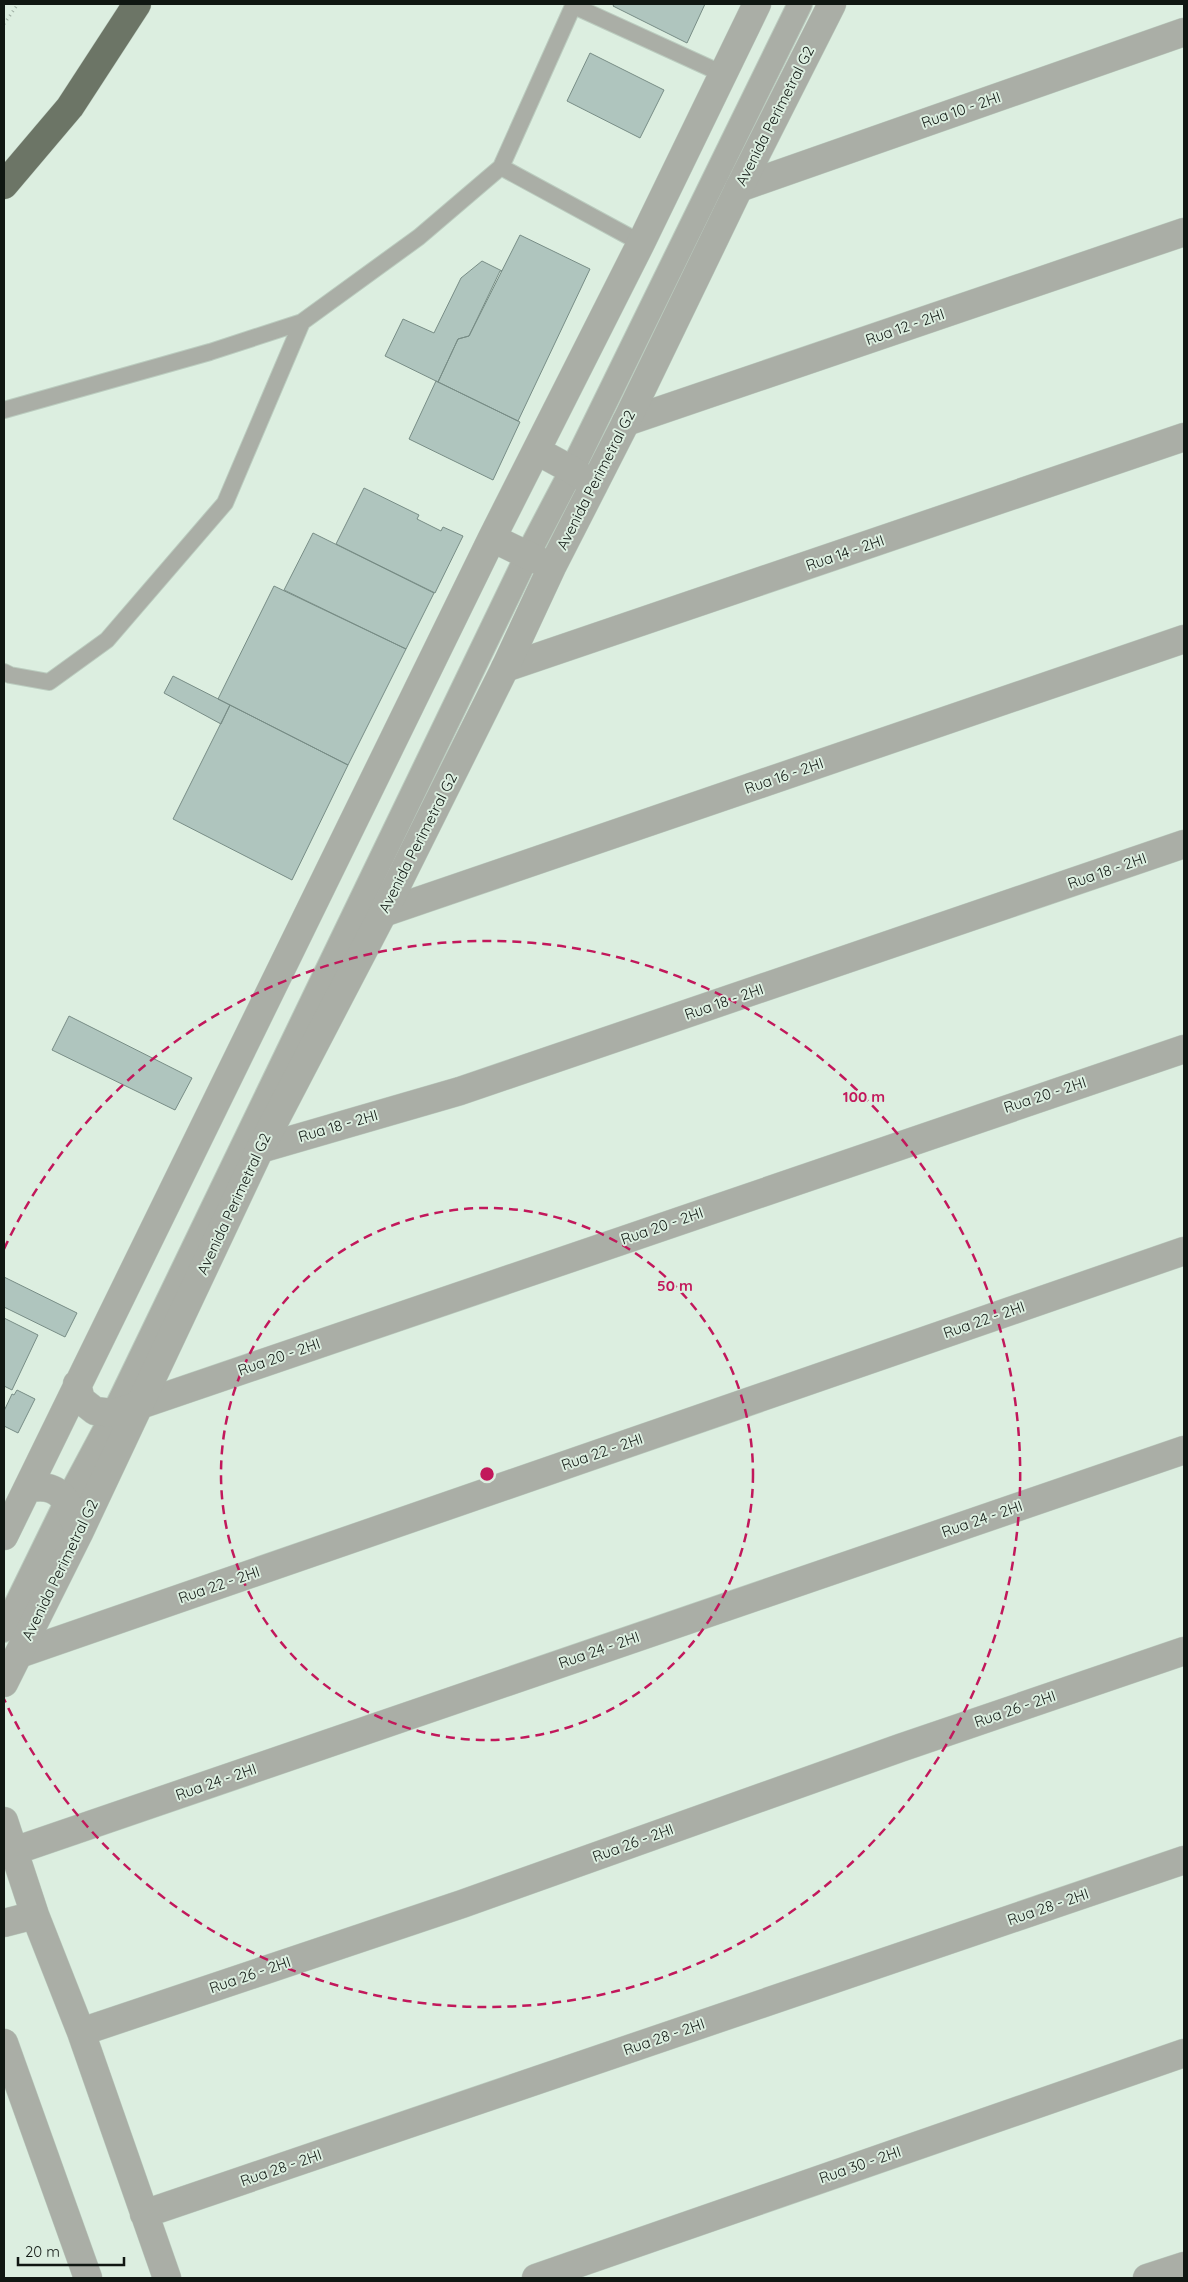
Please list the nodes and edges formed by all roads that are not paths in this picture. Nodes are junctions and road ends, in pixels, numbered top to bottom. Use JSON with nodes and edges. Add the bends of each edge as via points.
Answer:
{"nodes":[{"id":1,"x":137,"y":4,"type":"edge"},
{"id":2,"x":757,"y":4,"type":"edge"},
{"id":3,"x":800,"y":4,"type":"edge"},
{"id":4,"x":832,"y":4,"type":"edge"},
{"id":5,"x":574,"y":5,"type":"edge"},
{"id":6,"x":1184,"y":32,"type":"edge"},
{"id":7,"x":723,"y":74,"type":"junction"},
{"id":8,"x":501,"y":167,"type":"junction"},
{"id":9,"x":4,"y":185,"type":"edge"},
{"id":10,"x":739,"y":188,"type":"junction"},
{"id":11,"x":1184,"y":232,"type":"edge"},
{"id":12,"x":642,"y":243,"type":"junction"},
{"id":13,"x":302,"y":322,"type":"junction"},
{"id":14,"x":4,"y":410,"type":"edge"},
{"id":15,"x":626,"y":422,"type":"junction"},
{"id":16,"x":1184,"y":438,"type":"edge"},
{"id":17,"x":537,"y":451,"type":"junction"},
{"id":18,"x":572,"y":470,"type":"junction"},
{"id":19,"x":594,"y":484,"type":"junction"},
{"id":20,"x":492,"y":538,"type":"junction"},
{"id":21,"x":528,"y":554,"type":"junction"},
{"id":22,"x":552,"y":567,"type":"junction"},
{"id":23,"x":1184,"y":639,"type":"edge"},
{"id":24,"x":505,"y":668,"type":"junction"},
{"id":25,"x":4,"y":672,"type":"edge"},
{"id":26,"x":1184,"y":844,"type":"edge"},
{"id":27,"x":383,"y":913,"type":"junction"},
{"id":28,"x":1184,"y":1049,"type":"edge"},
{"id":29,"x":260,"y":1149,"type":"junction"},
{"id":30,"x":1184,"y":1251,"type":"edge"},
{"id":31,"x":77,"y":1384,"type":"junction"},
{"id":32,"x":140,"y":1405,"type":"junction"},
{"id":33,"x":114,"y":1413,"type":"junction"},
{"id":34,"x":1184,"y":1450,"type":"edge"},
{"id":35,"x":27,"y":1489,"type":"junction"},
{"id":36,"x":67,"y":1501,"type":"junction"},
{"id":37,"x":78,"y":1533,"type":"junction"},
{"id":38,"x":4,"y":1536,"type":"edge"},
{"id":39,"x":4,"y":1630,"type":"edge"},
{"id":40,"x":1184,"y":1651,"type":"edge"},
{"id":41,"x":19,"y":1654,"type":"junction"},
{"id":42,"x":4,"y":1683,"type":"edge"},
{"id":43,"x":4,"y":1820,"type":"edge"},
{"id":44,"x":14,"y":1851,"type":"junction"},
{"id":45,"x":1184,"y":1860,"type":"edge"},
{"id":46,"x":35,"y":1915,"type":"junction"},
{"id":47,"x":4,"y":1923,"type":"edge"},
{"id":48,"x":80,"y":2032,"type":"junction"},
{"id":49,"x":4,"y":2043,"type":"edge"},
{"id":50,"x":1184,"y":2053,"type":"edge"},
{"id":51,"x":144,"y":2214,"type":"junction"},
{"id":52,"x":1184,"y":2266,"type":"edge"},
{"id":53,"x":88,"y":2278,"type":"edge"},
{"id":54,"x":166,"y":2278,"type":"edge"},
{"id":55,"x":536,"y":2278,"type":"edge"},
{"id":56,"x":1147,"y":2278,"type":"edge"}],
"edges":[{"from":1,"to":9,"type":"highway","via":[[70,107]]},
{"from":2,"to":7,"type":"street"},
{"from":3,"to":18,"type":"street"},
{"from":4,"to":10,"type":"street","name":"Avenida Perimetral G2"},
{"from":5,"to":7,"type":"lane"},
{"from":5,"to":8,"type":"lane"},
{"from":6,"to":10,"type":"street","name":"Rua 10 - 2HI"},
{"from":7,"to":12,"type":"street"},
{"from":8,"to":12,"type":"lane"},
{"from":8,"to":13,"type":"lane","via":[[419,237]]},
{"from":10,"to":15,"type":"street","name":"Avenida Perimetral G2"},
{"from":11,"to":15,"type":"street","name":"Rua 12 - 2HI"},
{"from":12,"to":17,"type":"street"},
{"from":13,"to":14,"type":"lane","via":[[210,352]]},
{"from":13,"to":25,"type":"lane","via":[[225,503],[107,640],[49,682]]},
{"from":15,"to":19,"type":"street","name":"Avenida Perimetral G2"},
{"from":16,"to":24,"type":"street","name":"Rua 14 - 2HI"},
{"from":17,"to":18,"type":"street"},
{"from":17,"to":20,"type":"street"},
{"from":18,"to":19,"type":"street"},
{"from":18,"to":21,"type":"street"},
{"from":19,"to":22,"type":"street","name":"Avenida Perimetral G2"},
{"from":20,"to":21,"type":"street"},
{"from":20,"to":31,"type":"street"},
{"from":21,"to":22,"type":"street"},
{"from":21,"to":33,"type":"street"},
{"from":22,"to":24,"type":"street","name":"Avenida Perimetral G2"},
{"from":23,"to":27,"type":"street","name":"Rua 16 - 2HI"},
{"from":24,"to":27,"type":"street","name":"Avenida Perimetral G2"},
{"from":26,"to":29,"type":"street","name":"Rua 18 - 2HI","via":[[460,1091]]},
{"from":27,"to":29,"type":"street","name":"Avenida Perimetral G2"},
{"from":28,"to":32,"type":"street","name":"Rua 20 - 2HI"},
{"from":29,"to":32,"type":"street","name":"Avenida Perimetral G2"},
{"from":30,"to":41,"type":"street","name":"Rua 22 - 2HI"},
{"from":31,"to":33,"type":"street","via":[[81,1400],[95,1411]]},
{"from":31,"to":35,"type":"street"},
{"from":32,"to":33,"type":"street","name":"Rua 20 - 2HI"},
{"from":32,"to":37,"type":"street","name":"Avenida Perimetral G2"},
{"from":33,"to":36,"type":"street"},
{"from":34,"to":44,"type":"street","name":"Rua 24 - 2HI"},
{"from":35,"to":36,"type":"street","via":[[54,1488]]},
{"from":35,"to":38,"type":"street"},
{"from":36,"to":37,"type":"street"},
{"from":36,"to":39,"type":"street"},
{"from":37,"to":41,"type":"street","name":"Avenida Perimetral G2"},
{"from":40,"to":48,"type":"street","name":"Rua 26 - 2HI","via":[[462,1904]]},
{"from":41,"to":42,"type":"street","name":"Avenida Perimetral G2"},
{"from":43,"to":44,"type":"street"},
{"from":44,"to":46,"type":"street"},
{"from":45,"to":51,"type":"street","name":"Rua 28 - 2HI"},
{"from":46,"to":47,"type":"street"},
{"from":46,"to":48,"type":"street"},
{"from":48,"to":51,"type":"street"},
{"from":49,"to":53,"type":"street"},
{"from":50,"to":55,"type":"street","name":"Rua 30 - 2HI"},
{"from":51,"to":54,"type":"street"},
{"from":52,"to":56,"type":"street"}]}
